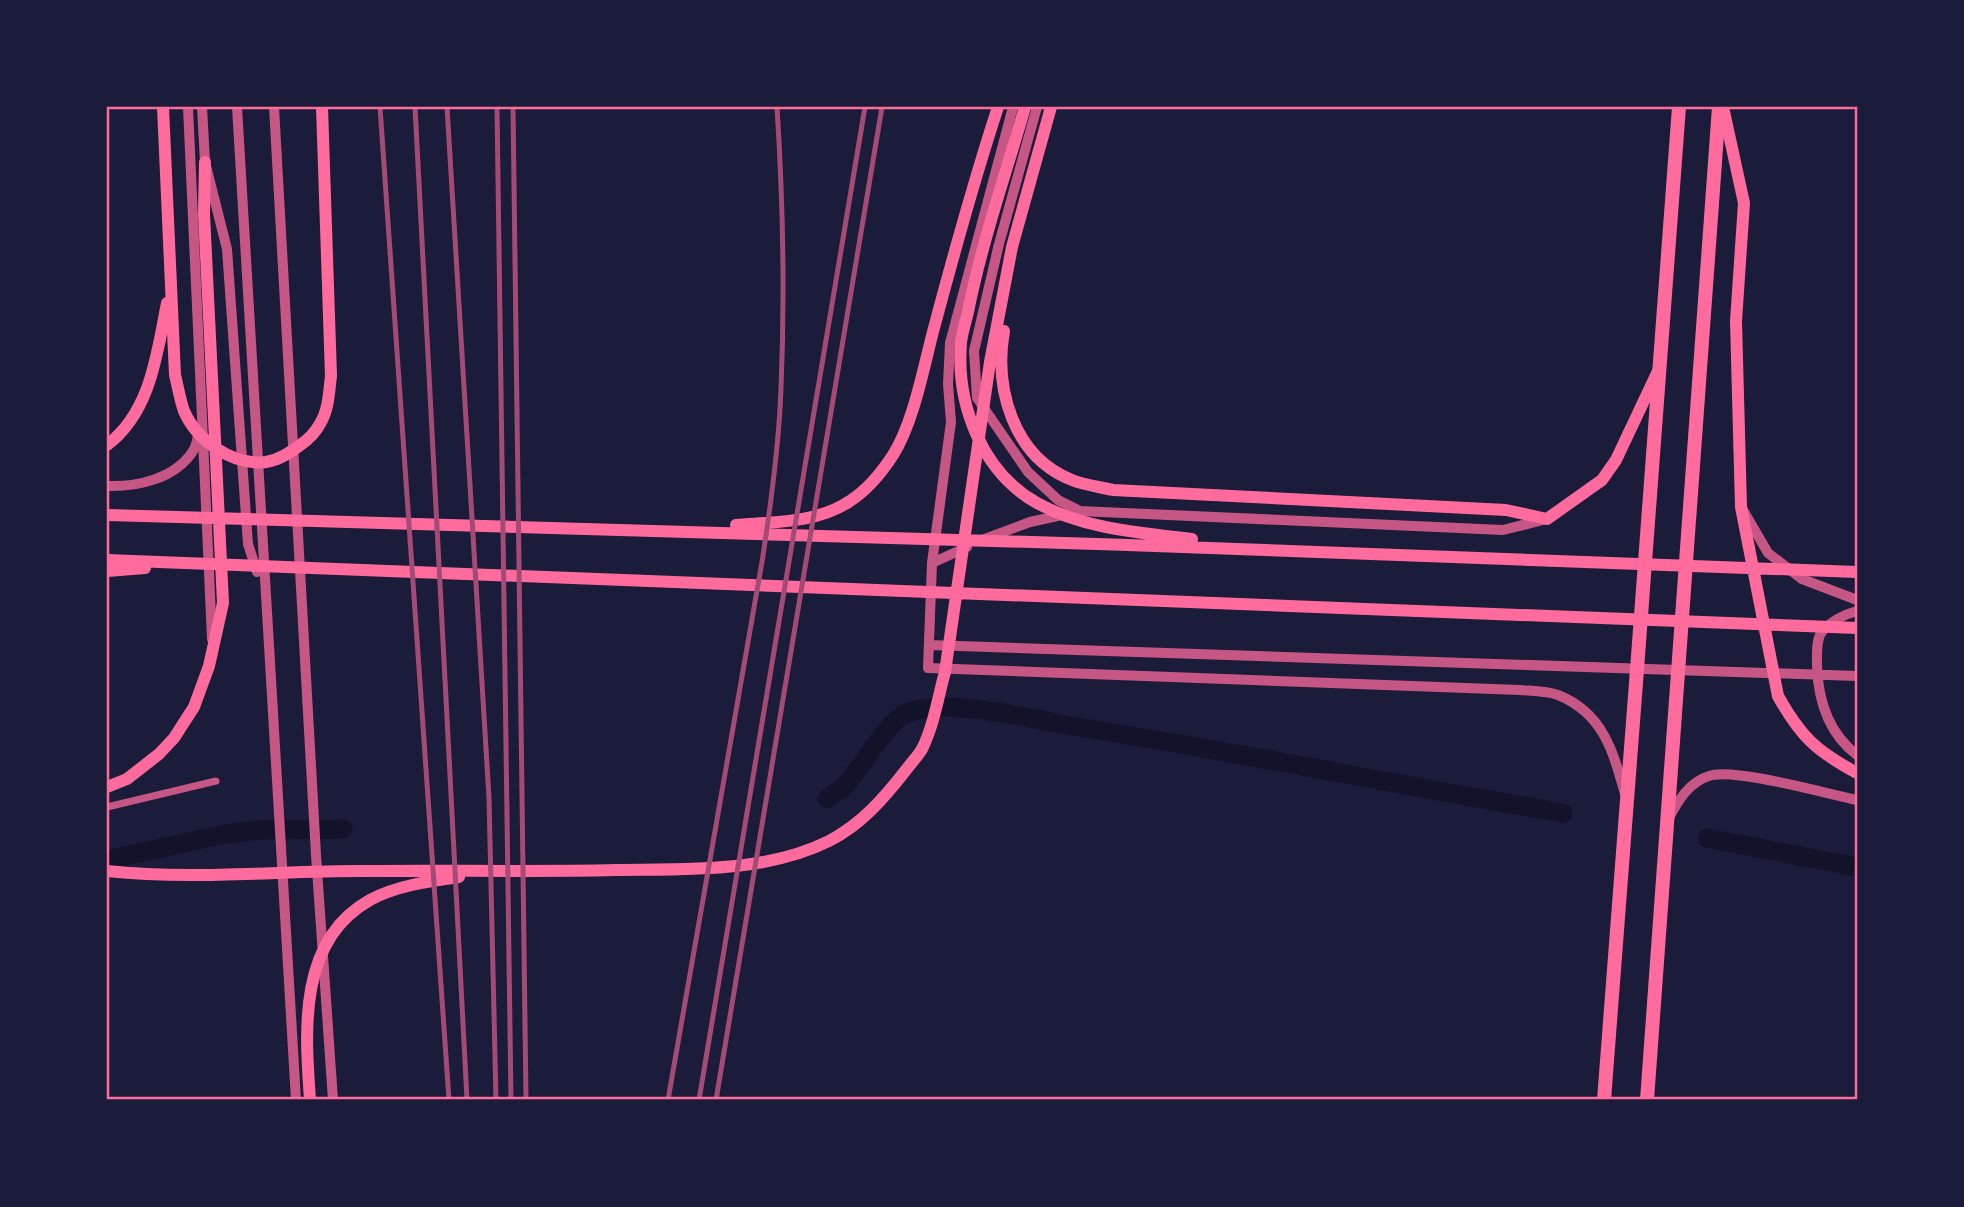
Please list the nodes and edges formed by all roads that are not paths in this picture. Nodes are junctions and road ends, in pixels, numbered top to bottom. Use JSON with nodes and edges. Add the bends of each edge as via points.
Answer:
{"nodes":[{"id":1,"x":163,"y":107,"type":"edge"},
{"id":2,"x":188,"y":107,"type":"edge"},
{"id":3,"x":202,"y":107,"type":"edge"},
{"id":4,"x":237,"y":107,"type":"edge"},
{"id":5,"x":274,"y":107,"type":"edge"},
{"id":6,"x":322,"y":107,"type":"edge"},
{"id":7,"x":998,"y":107,"type":"edge"},
{"id":8,"x":1013,"y":107,"type":"edge"},
{"id":9,"x":1025,"y":107,"type":"edge"},
{"id":10,"x":1037,"y":107,"type":"edge"},
{"id":11,"x":1051,"y":107,"type":"edge"},
{"id":12,"x":1679,"y":107,"type":"edge"},
{"id":13,"x":1721,"y":107,"type":"edge"},
{"id":14,"x":205,"y":162,"type":"junction"},
{"id":15,"x":1012,"y":247,"type":"junction"},
{"id":16,"x":171,"y":286,"type":"junction"},
{"id":17,"x":1662,"y":364,"type":"junction"},
{"id":18,"x":201,"y":388,"type":"junction"},
{"id":19,"x":107,"y":445,"type":"edge"},
{"id":20,"x":107,"y":486,"type":"edge"},
{"id":21,"x":1741,"y":507,"type":"junction"},
{"id":22,"x":1080,"y":512,"type":"junction"},
{"id":23,"x":107,"y":515,"type":"edge"},
{"id":24,"x":1547,"y":519,"type":"junction"},
{"id":25,"x":679,"y":529,"type":"junction"},
{"id":26,"x":1265,"y":548,"type":"junction"},
{"id":27,"x":107,"y":560,"type":"edge"},
{"id":28,"x":932,"y":562,"type":"junction"},
{"id":29,"x":195,"y":564,"type":"junction"},
{"id":30,"x":107,"y":572,"type":"edge"},
{"id":31,"x":1857,"y":572,"type":"edge"},
{"id":32,"x":1857,"y":600,"type":"edge"},
{"id":33,"x":266,"y":606,"type":"junction"},
{"id":34,"x":1857,"y":611,"type":"edge"},
{"id":35,"x":1857,"y":628,"type":"edge"},
{"id":36,"x":929,"y":645,"type":"junction"},
{"id":37,"x":213,"y":650,"type":"junction"},
{"id":38,"x":1857,"y":676,"type":"edge"},
{"id":39,"x":1857,"y":755,"type":"edge"},
{"id":40,"x":1857,"y":773,"type":"edge"},
{"id":41,"x":216,"y":781,"type":"dead end"},
{"id":42,"x":107,"y":787,"type":"edge"},
{"id":43,"x":1626,"y":797,"type":"junction"},
{"id":44,"x":1857,"y":800,"type":"edge"},
{"id":45,"x":107,"y":807,"type":"edge"},
{"id":46,"x":1667,"y":820,"type":"junction"},
{"id":47,"x":107,"y":871,"type":"edge"},
{"id":48,"x":498,"y":872,"type":"junction"},
{"id":49,"x":296,"y":1100,"type":"edge"},
{"id":50,"x":310,"y":1100,"type":"edge"},
{"id":51,"x":333,"y":1100,"type":"edge"},
{"id":52,"x":1604,"y":1100,"type":"edge"},
{"id":53,"x":1647,"y":1100,"type":"edge"}],
"edges":[{"from":1,"to":16,"type":"main road"},
{"from":2,"to":18,"type":"street"},
{"from":3,"to":14,"type":"street"},
{"from":4,"to":33,"type":"street"},
{"from":5,"to":51,"type":"street"},
{"from":6,"to":16,"type":"main road","via":[[331,376],[321,424],[307,440],[284,457],[266,462],[242,461],[202,437],[185,412],[175,375]]},
{"from":7,"to":25,"type":"main road","via":[[911,411],[894,454],[849,502],[826,513]]},
{"from":8,"to":28,"type":"street","via":[[950,343],[951,422]]},
{"from":9,"to":26,"type":"main road","via":[[961,342],[967,414],[985,453],[1010,482],[1037,503],[1075,519],[1123,531]]},
{"from":10,"to":22,"type":"street","via":[[974,351],[977,398],[1028,472],[1058,500]]},
{"from":11,"to":15,"type":"main road"},
{"from":12,"to":17,"type":"main road"},
{"from":13,"to":21,"type":"main road","via":[[1744,203],[1736,321]]},
{"from":13,"to":46,"type":"main road"},
{"from":14,"to":33,"type":"street","via":[[227,249],[248,544]]},
{"from":14,"to":37,"type":"main road","via":[[223,603]]},
{"from":15,"to":24,"type":"main road","via":[[1002,342],[1004,397],[1024,445],[1072,481],[1114,490],[1506,510]]},
{"from":15,"to":48,"type":"main road","via":[[990,362],[945,672],[922,750],[888,793],[864,819],[830,840],[769,861],[693,869]]},
{"from":16,"to":19,"type":"main road","via":[[151,382],[135,412]]},
{"from":17,"to":24,"type":"main road","via":[[1602,480]]},
{"from":17,"to":43,"type":"main road"},
{"from":18,"to":20,"type":"street","via":[[195,449],[183,463],[150,482]]},
{"from":18,"to":37,"type":"street"},
{"from":21,"to":32,"type":"street","via":[[1768,553],[1802,579]]},
{"from":21,"to":40,"type":"main road","via":[[1778,696],[1793,723],[1825,756]]},
{"from":22,"to":24,"type":"street","via":[[1503,530]]},
{"from":22,"to":28,"type":"street","via":[[1030,522]]},
{"from":23,"to":25,"type":"main road"},
{"from":25,"to":26,"type":"main road"},
{"from":26,"to":31,"type":"main road"},
{"from":27,"to":29,"type":"main road"},
{"from":28,"to":36,"type":"street"},
{"from":29,"to":30,"type":"main road"},
{"from":29,"to":35,"type":"main road"},
{"from":33,"to":49,"type":"street"},
{"from":34,"to":39,"type":"street","via":[[1843,614],[1820,634],[1817,653],[1824,714],[1846,747]]},
{"from":36,"to":38,"type":"street"},
{"from":36,"to":43,"type":"street","via":[[928,668],[1556,694],[1604,731]]},
{"from":37,"to":42,"type":"main road","via":[[194,706],[174,738],[127,779]]},
{"from":41,"to":45,"type":"street"},
{"from":43,"to":52,"type":"main road"},
{"from":44,"to":46,"type":"street","via":[[1730,773],[1708,776],[1683,793]]},
{"from":46,"to":53,"type":"main road"},
{"from":47,"to":48,"type":"main road"},
{"from":48,"to":50,"type":"main road","via":[[394,891],[372,899],[338,926],[313,974],[308,1002]]}]}
